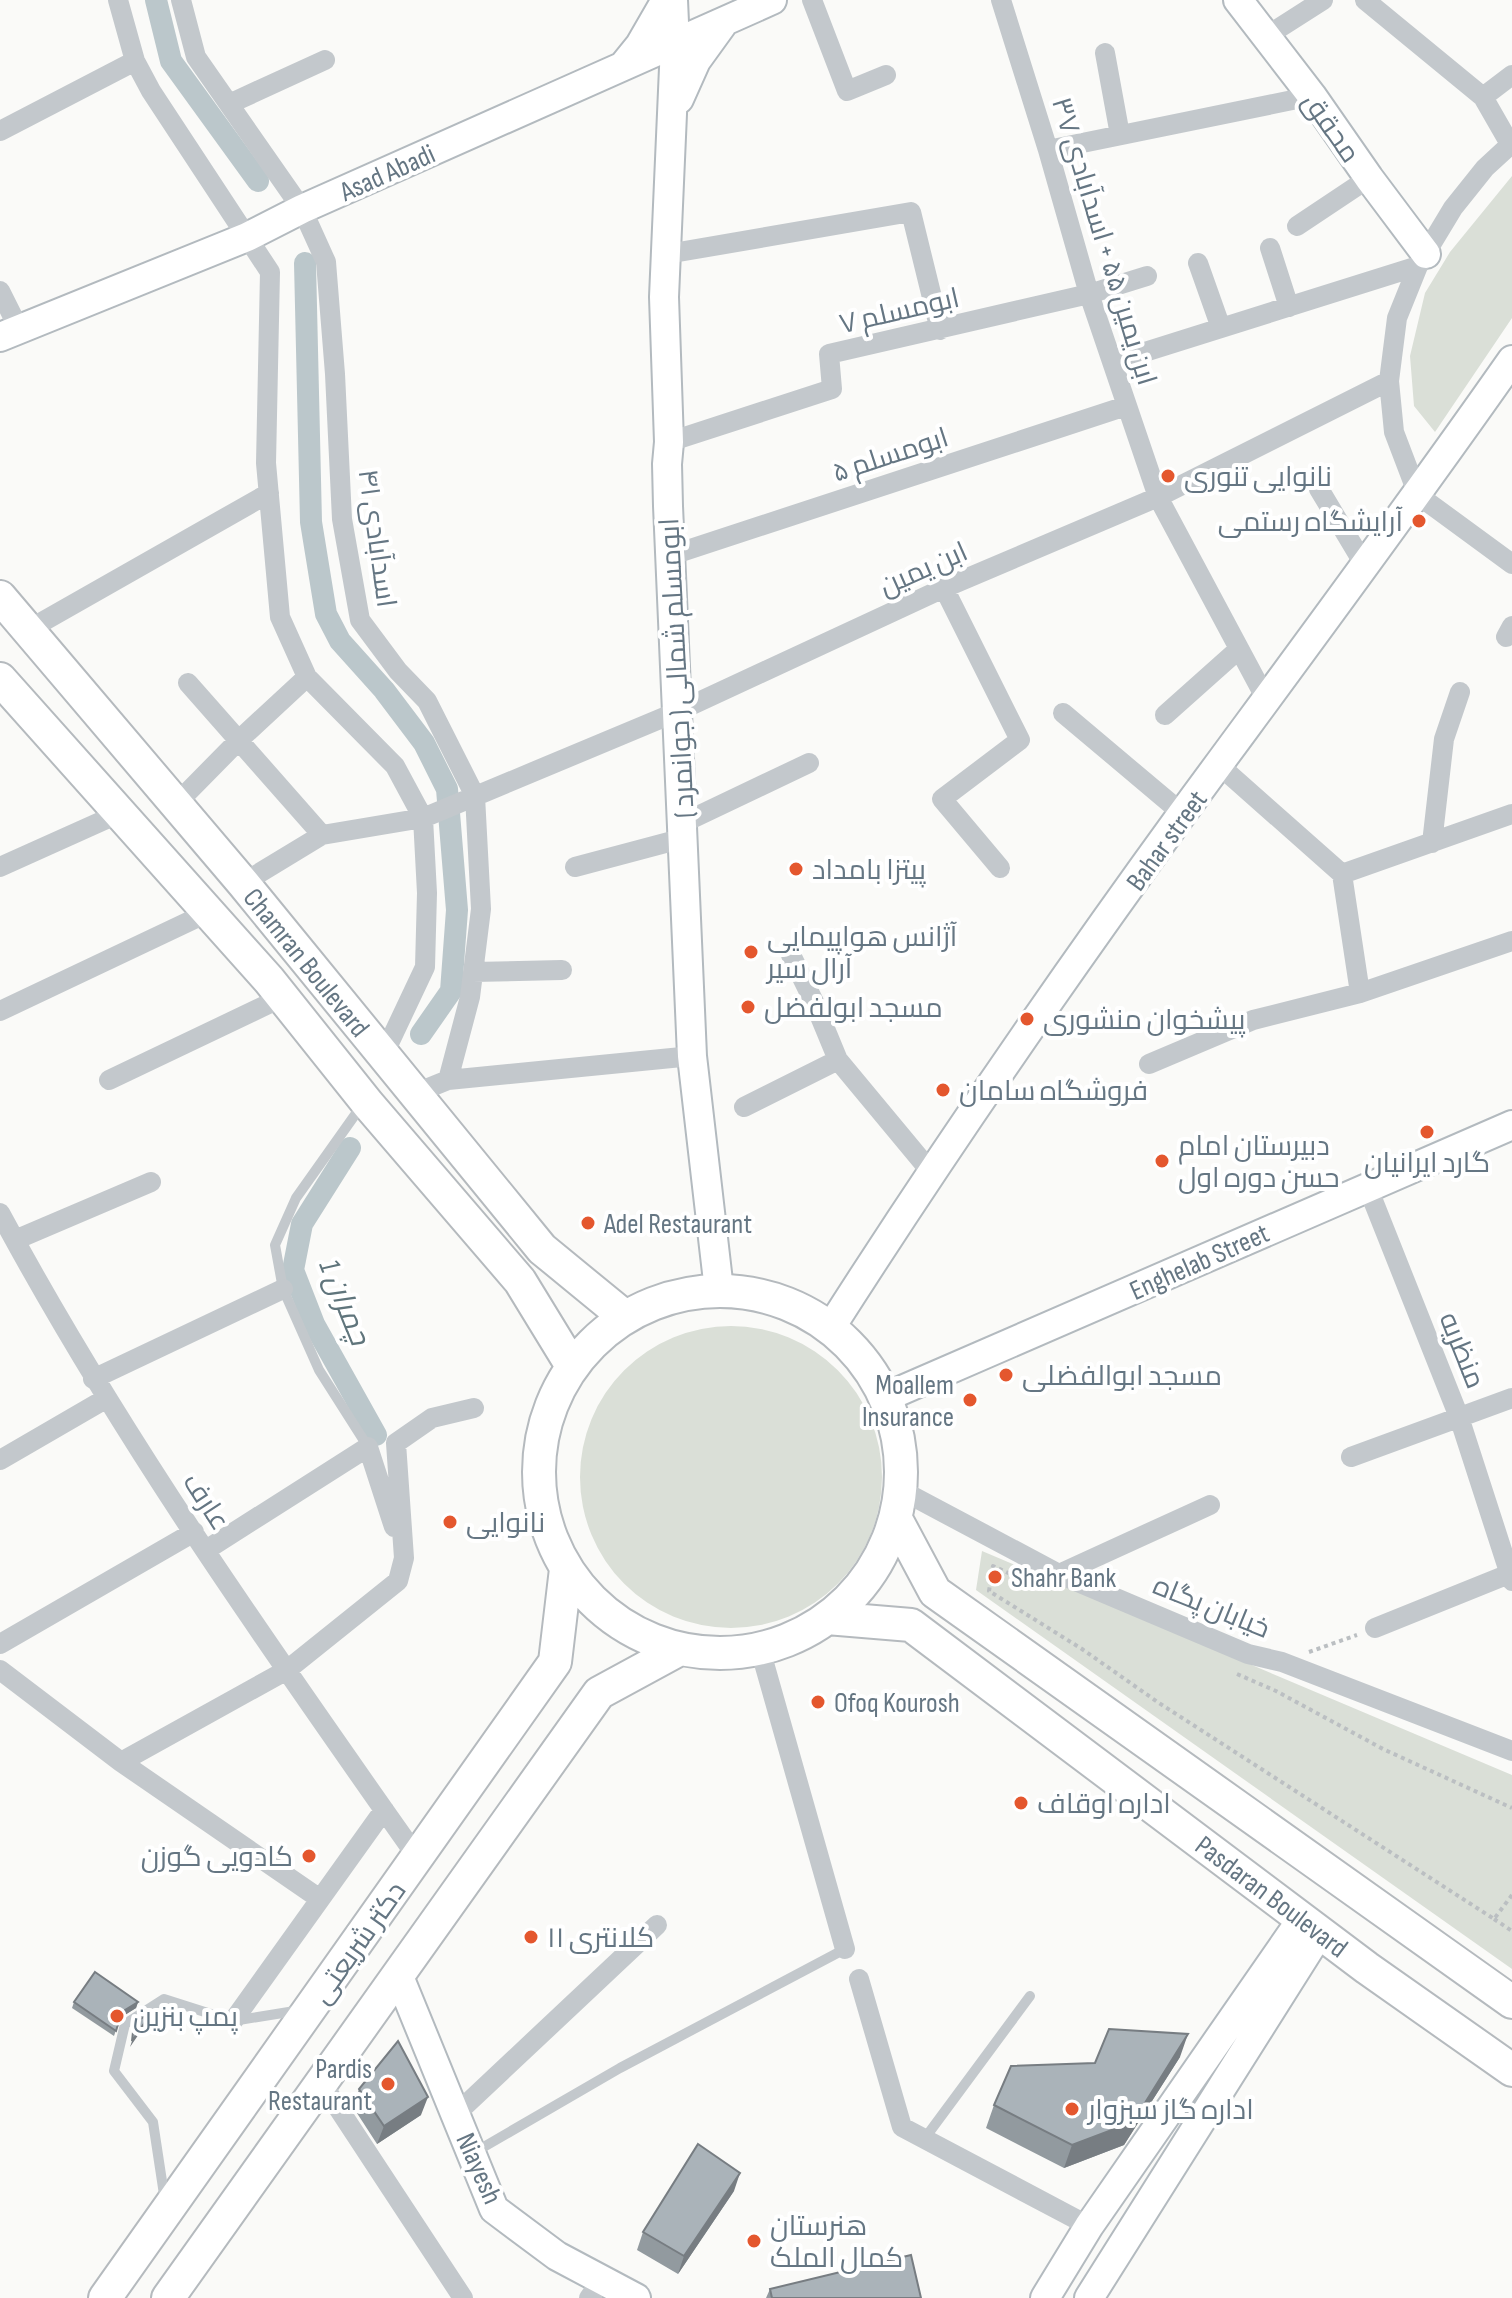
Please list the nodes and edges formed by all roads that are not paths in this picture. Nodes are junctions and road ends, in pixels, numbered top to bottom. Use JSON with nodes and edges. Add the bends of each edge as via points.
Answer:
{"nodes":[{"id":1,"x":118,"y":0,"type":"edge"},
{"id":2,"x":181,"y":0,"type":"edge"},
{"id":3,"x":666,"y":0,"type":"edge"},
{"id":4,"x":673,"y":0,"type":"edge"},
{"id":5,"x":772,"y":0,"type":"edge"},
{"id":6,"x":812,"y":0,"type":"edge"},
{"id":7,"x":1001,"y":0,"type":"edge"},
{"id":8,"x":1238,"y":0,"type":"edge"},
{"id":9,"x":1323,"y":0,"type":"edge"},
{"id":10,"x":1365,"y":0,"type":"edge"},
{"id":11,"x":725,"y":22,"type":"junction"},
{"id":12,"x":1265,"y":37,"type":"junction"},
{"id":13,"x":675,"y":45,"type":"junction"},
{"id":14,"x":1105,"y":53,"type":"dead end"},
{"id":15,"x":325,"y":60,"type":"dead end"},
{"id":16,"x":135,"y":61,"type":"junction"},
{"id":17,"x":620,"y":69,"type":"junction"},
{"id":18,"x":886,"y":75,"type":"dead end"},
{"id":19,"x":1512,"y":75,"type":"edge"},
{"id":20,"x":1312,"y":96,"type":"junction"},
{"id":21,"x":1483,"y":97,"type":"junction"},
{"id":22,"x":229,"y":104,"type":"junction"},
{"id":23,"x":672,"y":119,"type":"junction"},
{"id":24,"x":0,"y":131,"type":"edge"},
{"id":25,"x":1120,"y":135,"type":"junction"},
{"id":26,"x":1511,"y":144,"type":"edge"},
{"id":27,"x":1048,"y":150,"type":"junction"},
{"id":28,"x":1369,"y":178,"type":"junction"},
{"id":29,"x":302,"y":209,"type":"junction"},
{"id":30,"x":1297,"y":226,"type":"dead end"},
{"id":31,"x":247,"y":237,"type":"junction"},
{"id":32,"x":1270,"y":248,"type":"dead end"},
{"id":33,"x":667,"y":254,"type":"junction"},
{"id":34,"x":1422,"y":260,"type":"junction"},
{"id":35,"x":1198,"y":263,"type":"dead end"},
{"id":36,"x":1147,"y":276,"type":"dead end"},
{"id":37,"x":0,"y":291,"type":"edge"},
{"id":38,"x":1089,"y":294,"type":"junction"},
{"id":39,"x":1289,"y":307,"type":"junction"},
{"id":40,"x":1221,"y":328,"type":"junction"},
{"id":41,"x":940,"y":330,"type":"junction"},
{"id":42,"x":10,"y":333,"type":"edge"},
{"id":43,"x":1512,"y":360,"type":"edge"},
{"id":44,"x":1113,"y":362,"type":"junction"},
{"id":45,"x":1389,"y":381,"type":"junction"},
{"id":46,"x":1126,"y":406,"type":"junction"},
{"id":47,"x":669,"y":442,"type":"junction"},
{"id":48,"x":1319,"y":489,"type":"dead end"},
{"id":49,"x":269,"y":493,"type":"junction"},
{"id":50,"x":1418,"y":495,"type":"junction"},
{"id":51,"x":1158,"y":497,"type":"junction"},
{"id":52,"x":672,"y":555,"type":"junction"},
{"id":53,"x":1364,"y":564,"type":"junction"},
{"id":54,"x":1512,"y":564,"type":"edge"},
{"id":55,"x":944,"y":588,"type":"junction"},
{"id":56,"x":0,"y":597,"type":"edge"},
{"id":57,"x":28,"y":630,"type":"junction"},
{"id":58,"x":1239,"y":649,"type":"junction"},
{"id":59,"x":307,"y":677,"type":"junction"},
{"id":60,"x":0,"y":679,"type":"edge"},
{"id":61,"x":188,"y":683,"type":"dead end"},
{"id":62,"x":1460,"y":692,"type":"dead end"},
{"id":63,"x":1266,"y":699,"type":"junction"},
{"id":64,"x":679,"y":711,"type":"junction"},
{"id":65,"x":1063,"y":713,"type":"dead end"},
{"id":66,"x":1165,"y":715,"type":"dead end"},
{"id":67,"x":240,"y":739,"type":"junction"},
{"id":68,"x":809,"y":763,"type":"dead end"},
{"id":69,"x":1220,"y":766,"type":"junction"},
{"id":70,"x":475,"y":796,"type":"junction"},
{"id":71,"x":177,"y":803,"type":"junction"},
{"id":72,"x":120,"y":813,"type":"junction"},
{"id":73,"x":1183,"y":814,"type":"junction"},
{"id":74,"x":1512,"y":814,"type":"edge"},
{"id":75,"x":423,"y":818,"type":"junction"},
{"id":76,"x":684,"y":830,"type":"junction"},
{"id":77,"x":322,"y":835,"type":"junction"},
{"id":78,"x":1432,"y":843,"type":"junction"},
{"id":79,"x":0,"y":867,"type":"edge"},
{"id":80,"x":575,"y":867,"type":"dead end"},
{"id":81,"x":1000,"y":868,"type":"dead end"},
{"id":82,"x":1342,"y":874,"type":"junction"},
{"id":83,"x":243,"y":883,"type":"junction"},
{"id":84,"x":209,"y":912,"type":"junction"},
{"id":85,"x":1512,"y":941,"type":"edge"},
{"id":86,"x":791,"y":955,"type":"dead end"},
{"id":87,"x":562,"y":970,"type":"dead end"},
{"id":88,"x":473,"y":972,"type":"junction"},
{"id":89,"x":1360,"y":993,"type":"junction"},
{"id":90,"x":283,"y":997,"type":"junction"},
{"id":91,"x":0,"y":1011,"type":"edge"},
{"id":92,"x":383,"y":1056,"type":"junction"},
{"id":93,"x":692,"y":1056,"type":"junction"},
{"id":94,"x":838,"y":1060,"type":"junction"},
{"id":95,"x":1149,"y":1064,"type":"dead end"},
{"id":96,"x":109,"y":1080,"type":"dead end"},
{"id":97,"x":448,"y":1080,"type":"junction"},
{"id":98,"x":416,"y":1093,"type":"junction"},
{"id":99,"x":365,"y":1100,"type":"junction"},
{"id":100,"x":744,"y":1107,"type":"dead end"},
{"id":101,"x":1512,"y":1125,"type":"edge"},
{"id":102,"x":931,"y":1172,"type":"junction"},
{"id":103,"x":151,"y":1182,"type":"dead end"},
{"id":104,"x":1368,"y":1188,"type":"junction"},
{"id":105,"x":1,"y":1217,"type":"edge"},
{"id":106,"x":15,"y":1240,"type":"junction"},
{"id":107,"x":283,"y":1289,"type":"junction"},
{"id":108,"x":719,"y":1290,"type":"junction"},
{"id":109,"x":625,"y":1317,"type":"junction"},
{"id":110,"x":831,"y":1327,"type":"junction"},
{"id":111,"x":572,"y":1366,"type":"junction"},
{"id":112,"x":93,"y":1379,"type":"junction"},
{"id":113,"x":886,"y":1397,"type":"junction"},
{"id":114,"x":107,"y":1398,"type":"junction"},
{"id":115,"x":1512,"y":1398,"type":"edge"},
{"id":116,"x":474,"y":1408,"type":"dead end"},
{"id":117,"x":1459,"y":1417,"type":"junction"},
{"id":118,"x":368,"y":1447,"type":"junction"},
{"id":119,"x":1351,"y":1457,"type":"dead end"},
{"id":120,"x":0,"y":1460,"type":"edge"},
{"id":121,"x":898,"y":1505,"type":"junction"},
{"id":122,"x":1210,"y":1505,"type":"dead end"},
{"id":123,"x":194,"y":1532,"type":"junction"},
{"id":124,"x":206,"y":1550,"type":"junction"},
{"id":125,"x":404,"y":1558,"type":"junction"},
{"id":126,"x":566,"y":1569,"type":"junction"},
{"id":127,"x":1059,"y":1574,"type":"junction"},
{"id":128,"x":1511,"y":1578,"type":"edge"},
{"id":129,"x":827,"y":1618,"type":"junction"},
{"id":130,"x":1375,"y":1628,"type":"road end"},
{"id":131,"x":0,"y":1644,"type":"edge"},
{"id":132,"x":680,"y":1649,"type":"junction"},
{"id":133,"x":760,"y":1649,"type":"junction"},
{"id":134,"x":0,"y":1670,"type":"edge"},
{"id":135,"x":287,"y":1670,"type":"junction"},
{"id":136,"x":1512,"y":1751,"type":"edge"},
{"id":137,"x":121,"y":1762,"type":"junction"},
{"id":138,"x":455,"y":1804,"type":"junction"},
{"id":139,"x":384,"y":1810,"type":"junction"},
{"id":140,"x":500,"y":1831,"type":"junction"},
{"id":141,"x":1292,"y":1846,"type":"junction"},
{"id":142,"x":417,"y":1857,"type":"junction"},
{"id":143,"x":1344,"y":1884,"type":"junction"},
{"id":144,"x":320,"y":1899,"type":"junction"},
{"id":145,"x":1296,"y":1923,"type":"junction"},
{"id":146,"x":657,"y":1925,"type":"dead end"},
{"id":147,"x":1412,"y":1932,"type":"junction"},
{"id":148,"x":845,"y":1949,"type":"joint"},
{"id":149,"x":398,"y":1974,"type":"junction"},
{"id":150,"x":859,"y":1979,"type":"dead end"},
{"id":151,"x":1030,"y":1996,"type":"dead end"},
{"id":152,"x":1512,"y":2002,"type":"edge"},
{"id":153,"x":311,"y":2009,"type":"junction"},
{"id":154,"x":233,"y":2021,"type":"junction"},
{"id":155,"x":1512,"y":2070,"type":"edge"},
{"id":156,"x":321,"y":2082,"type":"junction"},
{"id":157,"x":456,"y":2114,"type":"junction"},
{"id":158,"x":925,"y":2138,"type":"junction"},
{"id":159,"x":473,"y":2154,"type":"junction"},
{"id":160,"x":167,"y":2213,"type":"junction"},
{"id":161,"x":1089,"y":2226,"type":"junction"},
{"id":162,"x":595,"y":2289,"type":"edge"},
{"id":163,"x":105,"y":2298,"type":"edge"},
{"id":164,"x":168,"y":2298,"type":"edge"},
{"id":165,"x":462,"y":2298,"type":"edge"},
{"id":166,"x":636,"y":2298,"type":"edge"},
{"id":167,"x":1045,"y":2298,"type":"edge"},
{"id":168,"x":1089,"y":2298,"type":"edge"}],
"edges":[{"from":1,"to":16,"type":"street"},
{"from":2,"to":22,"type":"street","name":"اسدآبادی ۴۱","via":[[196,57]]},
{"from":3,"to":17,"type":"main road"},
{"from":4,"to":13,"type":"main road","name":"ابومسلم شمالی ( جوانمرد )"},
{"from":5,"to":11,"type":"main road","name":"Asad Abadi"},
{"from":6,"to":18,"type":"street","via":[[847,91]]},
{"from":7,"to":27,"type":"street","name":"ابن یمین ۵۵ + اسدآبادی ۳۷"},
{"from":8,"to":12,"type":"main road","name":"محقق"},
{"from":9,"to":12,"type":"street"},
{"from":10,"to":21,"type":"street"},
{"from":11,"to":13,"type":"main road","name":"Asad Abadi"},
{"from":11,"to":23,"type":"main road","via":[[696,61]]},
{"from":12,"to":20,"type":"main road","name":"محقق"},
{"from":13,"to":17,"type":"main road","name":"Asad Abadi"},
{"from":13,"to":23,"type":"main road","name":"ابومسلم شمالی ( جوانمرد )"},
{"from":14,"to":25,"type":"street"},
{"from":15,"to":22,"type":"street"},
{"from":16,"to":24,"type":"street"},
{"from":16,"to":31,"type":"street"},
{"from":17,"to":29,"type":"main road","name":"Asad Abadi"},
{"from":19,"to":21,"type":"street"},
{"from":20,"to":25,"type":"street"},
{"from":20,"to":28,"type":"main road","name":"محقق"},
{"from":21,"to":26,"type":"street"},
{"from":22,"to":29,"type":"street","name":"اسدآبادی ۴۱"},
{"from":23,"to":33,"type":"main road","name":"ابومسلم شمالی ( جوانمرد )"},
{"from":25,"to":27,"type":"street"},
{"from":26,"to":34,"type":"street","via":[[1453,208]]},
{"from":27,"to":38,"type":"street","name":"ابن یمین ۵۵ + اسدآبادی ۳۷"},
{"from":28,"to":30,"type":"street"},
{"from":28,"to":34,"type":"main road","name":"محقق"},
{"from":29,"to":31,"type":"main road","name":"Asad Abadi"},
{"from":29,"to":70,"type":"street","name":"اسدآبادی ۴۱","via":[[326,262],[342,519],[360,620],[427,701]]},
{"from":31,"to":42,"type":"main road","name":"Asad Abadi"},
{"from":31,"to":49,"type":"street","via":[[270,272]]},
{"from":32,"to":39,"type":"street"},
{"from":33,"to":41,"type":"street","via":[[911,212]]},
{"from":33,"to":47,"type":"main road","name":"ابومسلم شمالی ( جوانمرد )"},
{"from":34,"to":39,"type":"street"},
{"from":34,"to":45,"type":"street","via":[[1397,318]]},
{"from":35,"to":40,"type":"street"},
{"from":36,"to":38,"type":"street","name":"ابومسلم ۷"},
{"from":37,"to":42,"type":"street"},
{"from":38,"to":41,"type":"street","name":"ابومسلم ۷"},
{"from":38,"to":44,"type":"street","name":"ابن یمین ۵۵ + اسدآبادی ۳۷"},
{"from":39,"to":40,"type":"street"},
{"from":40,"to":44,"type":"street"},
{"from":41,"to":47,"type":"street","name":"ابومسلم ۷","via":[[829,354],[832,389]]},
{"from":43,"to":50,"type":"main road","name":"Bahar street"},
{"from":44,"to":46,"type":"street","name":"ابن یمین ۵۵ + اسدآبادی ۳۷"},
{"from":45,"to":50,"type":"street","via":[[1394,432]]},
{"from":45,"to":51,"type":"street","name":"ابن یمین"},
{"from":46,"to":51,"type":"street","name":"ابن یمین ۵۵ + اسدآبادی ۳۷"},
{"from":46,"to":52,"type":"street","name":"ابومسلم ۵"},
{"from":47,"to":52,"type":"main road","name":"ابومسلم شمالی ( جوانمرد )"},
{"from":48,"to":53,"type":"street"},
{"from":49,"to":57,"type":"street"},
{"from":49,"to":59,"type":"street","via":[[280,617]]},
{"from":50,"to":53,"type":"main road","name":"Bahar street"},
{"from":50,"to":54,"type":"street"},
{"from":51,"to":55,"type":"street","name":"ابن یمین"},
{"from":51,"to":58,"type":"street","name":"ابن یمین ۵۵ + اسدآبادی ۳۷"},
{"from":52,"to":64,"type":"main road","name":"ابومسلم شمالی ( جوانمرد )"},
{"from":53,"to":63,"type":"main road","name":"Bahar street"},
{"from":55,"to":64,"type":"street","name":"ابن یمین"},
{"from":55,"to":81,"type":"street","via":[[1020,740],[942,799]]},
{"from":56,"to":57,"type":"main road","name":"Chamran Boulevard"},
{"from":57,"to":71,"type":"main road","name":"Chamran Boulevard"},
{"from":58,"to":63,"type":"street","name":"ابن یمین ۵۵ + اسدآبادی ۳۷"},
{"from":58,"to":66,"type":"street"},
{"from":59,"to":67,"type":"street"},
{"from":59,"to":75,"type":"street","via":[[395,766]]},
{"from":60,"to":72,"type":"main road","name":"Chamran Boulevard"},
{"from":61,"to":67,"type":"street"},
{"from":62,"to":78,"type":"street","via":[[1444,739]]},
{"from":63,"to":69,"type":"main road","name":"Bahar street"},
{"from":64,"to":70,"type":"street","name":"ابن یمین"},
{"from":64,"to":76,"type":"main road","name":"ابومسلم شمالی ( جوانمرد )"},
{"from":65,"to":73,"type":"street"},
{"from":67,"to":71,"type":"street"},
{"from":67,"to":77,"type":"street"},
{"from":68,"to":76,"type":"street"},
{"from":69,"to":73,"type":"main road","name":"Bahar street"},
{"from":69,"to":82,"type":"street"},
{"from":70,"to":75,"type":"street","name":"ابن یمین"},
{"from":70,"to":88,"type":"street","name":"اسدآبادی ۴۱","via":[[481,909]]},
{"from":71,"to":83,"type":"main road","name":"Chamran Boulevard"},
{"from":72,"to":79,"type":"street"},
{"from":72,"to":84,"type":"main road","name":"Chamran Boulevard"},
{"from":73,"to":102,"type":"main road","name":"Bahar street"},
{"from":74,"to":78,"type":"street"},
{"from":75,"to":77,"type":"street"},
{"from":75,"to":92,"type":"street","via":[[425,967]]},
{"from":76,"to":80,"type":"street"},
{"from":76,"to":93,"type":"main road","name":"ابومسلم شمالی ( جوانمرد )"},
{"from":77,"to":83,"type":"street"},
{"from":78,"to":82,"type":"street"},
{"from":82,"to":89,"type":"street"},
{"from":83,"to":92,"type":"main road","name":"Chamran Boulevard"},
{"from":84,"to":90,"type":"main road","name":"Chamran Boulevard"},
{"from":84,"to":91,"type":"street"},
{"from":85,"to":89,"type":"street"},
{"from":86,"to":94,"type":"street"},
{"from":87,"to":88,"type":"street"},
{"from":88,"to":97,"type":"street","name":"اسدآبادی ۴۱"},
{"from":89,"to":95,"type":"street","via":[[1253,1020]]},
{"from":90,"to":96,"type":"street"},
{"from":90,"to":99,"type":"main road","name":"Chamran Boulevard"},
{"from":92,"to":98,"type":"main road","name":"Chamran Boulevard"},
{"from":93,"to":97,"type":"street"},
{"from":93,"to":108,"type":"main road","name":"ابومسلم شمالی ( جوانمرد )"},
{"from":94,"to":100,"type":"street"},
{"from":94,"to":102,"type":"street"},
{"from":97,"to":98,"type":"street"},
{"from":98,"to":109,"type":"main road","name":"Chamran Boulevard","via":[[542,1249]]},
{"from":99,"to":107,"type":"lane","via":[[296,1198],[275,1245]]},
{"from":99,"to":111,"type":"main road","name":"Chamran Boulevard","via":[[520,1281]]},
{"from":101,"to":104,"type":"main road","name":"Enghelab Street"},
{"from":102,"to":110,"type":"main road","name":"Bahar street"},
{"from":103,"to":106,"type":"street"},
{"from":104,"to":113,"type":"main road","name":"Enghelab Street"},
{"from":104,"to":117,"type":"street","name":"منظریه"},
{"from":105,"to":106,"type":"street","name":"عارف"},
{"from":106,"to":112,"type":"street","name":"عارف"},
{"from":107,"to":112,"type":"street"},
{"from":107,"to":118,"type":"lane","via":[[319,1370]]},
{"from":108,"to":109,"type":"main road","via":[[670,1297]]},
{"from":108,"to":110,"type":"main road","via":[[778,1299]]},
{"from":109,"to":111,"type":"main road"},
{"from":110,"to":113,"type":"main road","via":[[863,1359]]},
{"from":111,"to":126,"type":"main road","via":[[548,1414],[538,1466],[544,1520]]},
{"from":112,"to":114,"type":"street","name":"عارف"},
{"from":113,"to":121,"type":"main road","via":[[899,1437]]},
{"from":114,"to":120,"type":"street"},
{"from":114,"to":123,"type":"street","name":"عارف"},
{"from":115,"to":117,"type":"street"},
{"from":116,"to":125,"type":"street","via":[[432,1418],[396,1443]]},
{"from":117,"to":119,"type":"street"},
{"from":117,"to":128,"type":"street","name":"منظریه"},
{"from":118,"to":124,"type":"street"},
{"from":118,"to":125,"type":"street"},
{"from":121,"to":127,"type":"street","name":"خیابان پگاه"},
{"from":121,"to":129,"type":"main road","via":[[881,1557],[857,1591]]},
{"from":121,"to":141,"type":"main road","name":"Pasdaran Boulevard","via":[[935,1592]]},
{"from":122,"to":127,"type":"street"},
{"from":123,"to":124,"type":"street","name":"عارف"},
{"from":123,"to":131,"type":"street"},
{"from":124,"to":135,"type":"street","name":"عارف"},
{"from":125,"to":135,"type":"street","via":[[398,1581]]},
{"from":126,"to":132,"type":"main road","via":[[596,1606],[635,1633]]},
{"from":126,"to":138,"type":"main road","name":"دکتر شریعتی","via":[[555,1662]]},
{"from":127,"to":136,"type":"street","name":"خیابان پگاه","via":[[1248,1654],[1282,1662]]},
{"from":128,"to":130,"type":"street"},
{"from":129,"to":133,"type":"main road"},
{"from":129,"to":145,"type":"main road","name":"Pasdaran Boulevard","via":[[911,1625]]},
{"from":132,"to":133,"type":"main road"},
{"from":132,"to":140,"type":"main road","name":"دکتر شریعتی","via":[[599,1693]]},
{"from":133,"to":148,"type":"street"},
{"from":134,"to":137,"type":"street"},
{"from":135,"to":137,"type":"street"},
{"from":135,"to":139,"type":"street","name":"عارف"},
{"from":137,"to":144,"type":"street"},
{"from":138,"to":140,"type":"main road","via":[[481,1800],[494,1812]]},
{"from":138,"to":142,"type":"main road","name":"دکتر شریعتی"},
{"from":139,"to":142,"type":"street","name":"عارف"},
{"from":139,"to":144,"type":"street"},
{"from":140,"to":149,"type":"main road","name":"دکتر شریعتی"},
{"from":141,"to":143,"type":"main road","name":"Pasdaran Boulevard"},
{"from":141,"to":147,"type":"street","via":[[1315,1848],[1404,1913]]},
{"from":142,"to":153,"type":"main road","name":"دکتر شریعتی"},
{"from":143,"to":145,"type":"main road"},
{"from":143,"to":147,"type":"main road","name":"Pasdaran Boulevard"},
{"from":144,"to":154,"type":"street"},
{"from":145,"to":155,"type":"main road","name":"Pasdaran Boulevard"},
{"from":145,"to":161,"type":"main road"},
{"from":145,"to":168,"type":"main road"},
{"from":146,"to":157,"type":"street"},
{"from":147,"to":152,"type":"main road","name":"Pasdaran Boulevard"},
{"from":148,"to":159,"type":"lane","via":[[620,2068]]},
{"from":149,"to":156,"type":"main road","name":"دکتر شریعتی"},
{"from":149,"to":157,"type":"main road","name":"Niayesh"},
{"from":150,"to":158,"type":"street","via":[[902,2127]]},
{"from":151,"to":158,"type":"lane"},
{"from":153,"to":154,"type":"lane"},
{"from":153,"to":160,"type":"main road","name":"دکتر شریعتی"},
{"from":154,"to":160,"type":"lane","via":[[164,1999],[125,2024],[114,2071],[153,2122]]},
{"from":156,"to":164,"type":"main road","name":"دکتر شریعتی"},
{"from":156,"to":165,"type":"street"},
{"from":157,"to":159,"type":"main road","name":"Niayesh"},
{"from":158,"to":161,"type":"street"},
{"from":159,"to":162,"type":"main road","name":"Niayesh","via":[[494,2209]]},
{"from":160,"to":163,"type":"main road","name":"دکتر شریعتی"},
{"from":161,"to":167,"type":"main road"},
{"from":162,"to":166,"type":"main road","name":"Niayesh"}]}
